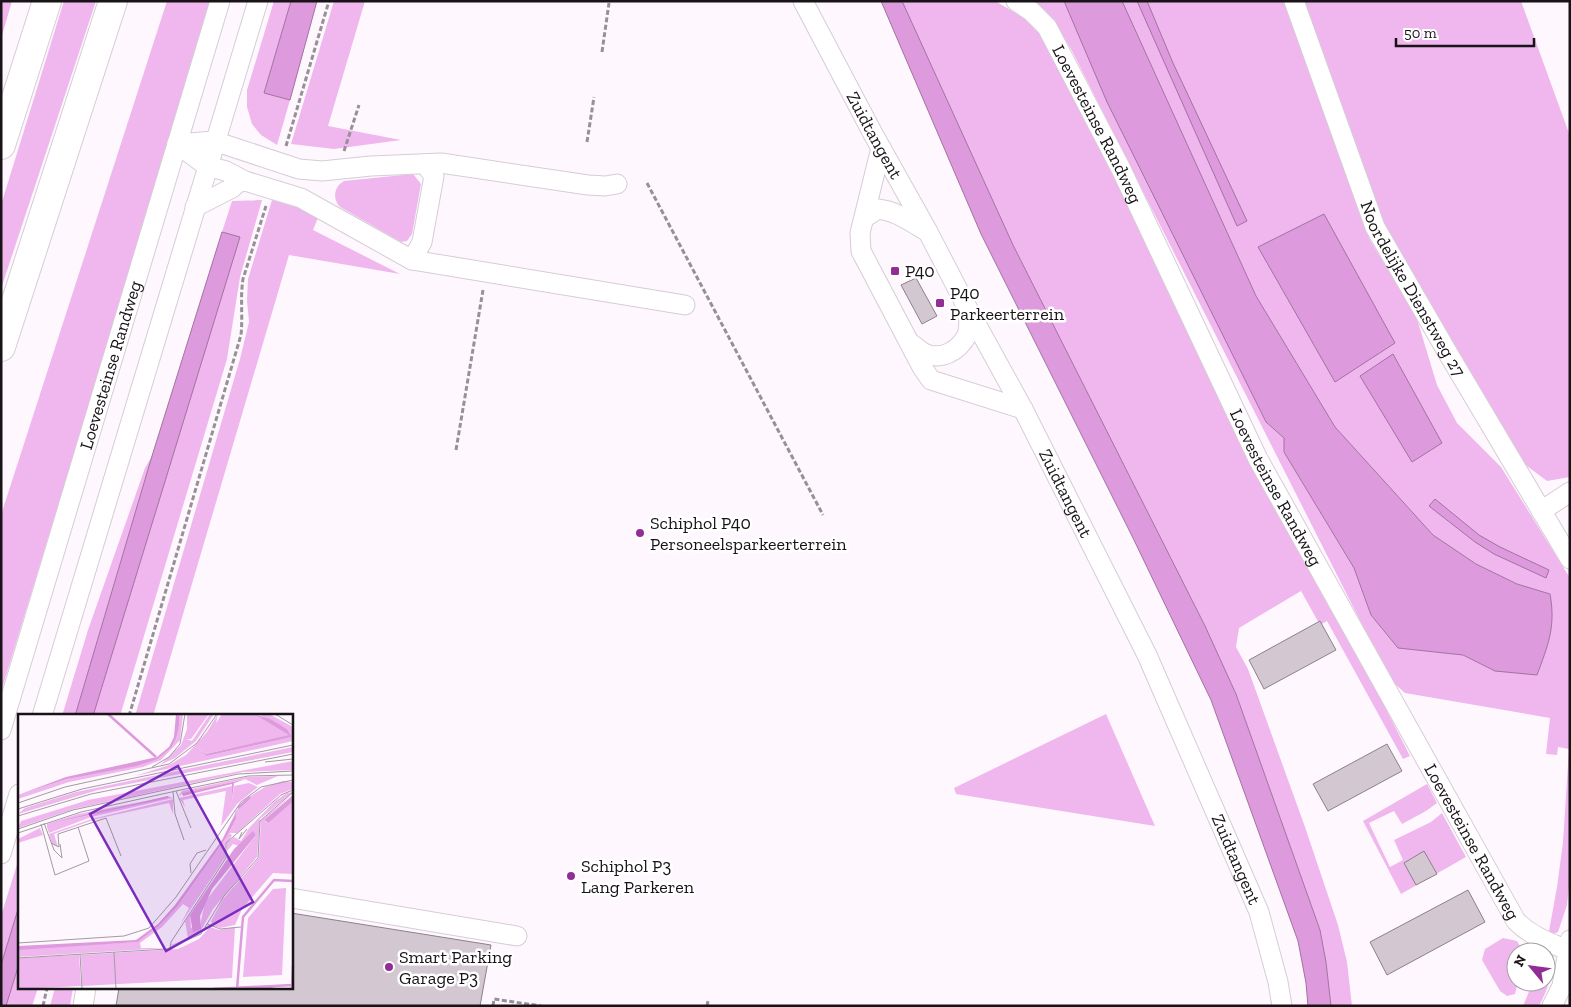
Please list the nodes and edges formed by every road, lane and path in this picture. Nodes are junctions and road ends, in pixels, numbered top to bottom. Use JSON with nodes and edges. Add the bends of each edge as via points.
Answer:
{"nodes":[{"id":1,"x":47,"y":1,"type":"edge"},
{"id":2,"x":113,"y":1,"type":"edge"},
{"id":3,"x":220,"y":1,"type":"edge"},
{"id":4,"x":258,"y":1,"type":"edge"},
{"id":5,"x":329,"y":1,"type":"edge"},
{"id":6,"x":803,"y":1,"type":"edge"},
{"id":7,"x":1016,"y":1,"type":"edge"},
{"id":8,"x":1294,"y":1,"type":"edge"},
{"id":9,"x":609,"y":3,"type":"dead end"},
{"id":10,"x":602,"y":52,"type":"dead end"},
{"id":11,"x":594,"y":97,"type":"dead end"},
{"id":12,"x":359,"y":105,"type":"dead end"},
{"id":13,"x":214,"y":141,"type":"junction"},
{"id":14,"x":587,"y":142,"type":"dead end"},
{"id":15,"x":177,"y":144,"type":"junction"},
{"id":16,"x":1,"y":145,"type":"edge"},
{"id":17,"x":881,"y":148,"type":"junction"},
{"id":18,"x":294,"y":149,"type":"dead end"},
{"id":19,"x":340,"y":153,"type":"dead end"},
{"id":20,"x":425,"y":164,"type":"junction"},
{"id":21,"x":207,"y":166,"type":"junction"},
{"id":22,"x":245,"y":181,"type":"junction"},
{"id":23,"x":647,"y":183,"type":"dead end"},
{"id":24,"x":617,"y":184,"type":"dead end"},
{"id":25,"x":272,"y":189,"type":"junction"},
{"id":26,"x":195,"y":207,"type":"junction"},
{"id":27,"x":864,"y":218,"type":"junction"},
{"id":28,"x":928,"y":232,"type":"junction"},
{"id":29,"x":412,"y":260,"type":"junction"},
{"id":30,"x":486,"y":272,"type":"junction"},
{"id":31,"x":685,"y":305,"type":"dead end"},
{"id":32,"x":969,"y":310,"type":"junction"},
{"id":33,"x":910,"y":344,"type":"junction"},
{"id":34,"x":1,"y":347,"type":"edge"},
{"id":35,"x":1023,"y":409,"type":"junction"},
{"id":36,"x":456,"y":450,"type":"dead end"},
{"id":37,"x":1570,"y":492,"type":"edge"},
{"id":38,"x":1541,"y":511,"type":"junction"},
{"id":39,"x":823,"y":515,"type":"dead end"},
{"id":40,"x":1570,"y":559,"type":"edge"},
{"id":41,"x":43,"y":714,"type":"edge"},
{"id":42,"x":130,"y":714,"type":"edge"},
{"id":43,"x":1,"y":730,"type":"edge"},
{"id":44,"x":18,"y":797,"type":"edge"},
{"id":45,"x":1,"y":854,"type":"edge"},
{"id":46,"x":292,"y":898,"type":"edge"},
{"id":47,"x":517,"y":936,"type":"dead end"},
{"id":48,"x":1568,"y":945,"type":"edge"},
{"id":49,"x":47,"y":990,"type":"edge"},
{"id":50,"x":86,"y":990,"type":"edge"},
{"id":51,"x":43,"y":1006,"type":"edge"},
{"id":52,"x":82,"y":1006,"type":"edge"},
{"id":53,"x":492,"y":1006,"type":"edge"},
{"id":54,"x":541,"y":1006,"type":"edge"},
{"id":55,"x":1282,"y":1006,"type":"edge"},
{"id":56,"x":1552,"y":1006,"type":"edge"}],
"edges":[{"from":1,"to":16,"type":"highway"},
{"from":2,"to":34,"type":"highway"},
{"from":3,"to":15,"type":"street","name":"Loevesteinse Randweg"},
{"from":4,"to":13,"type":"street","name":"Loevesteinse Randweg"},
{"from":5,"to":18,"type":"path","via":[[286,147]]},
{"from":6,"to":17,"type":"street","name":"Zuidtangent"},
{"from":7,"to":48,"type":"street","name":"Loevesteinse Randweg","via":[[1047,27],[1121,168],[1258,459],[1516,921],[1536,938]]},
{"from":8,"to":38,"type":"street","name":"Noordelijke Dienstweg 27","via":[[1376,227]]},
{"from":9,"to":10,"type":"path"},
{"from":11,"to":14,"type":"path"},
{"from":12,"to":19,"type":"path","via":[[344,153]]},
{"from":13,"to":15,"type":"street"},
{"from":13,"to":20,"type":"street","via":[[299,168],[322,171]]},
{"from":13,"to":21,"type":"street","name":"Loevesteinse Randweg"},
{"from":15,"to":21,"type":"street"},
{"from":15,"to":43,"type":"street","name":"Loevesteinse Randweg"},
{"from":17,"to":27,"type":"street"},
{"from":17,"to":28,"type":"street","name":"Zuidtangent"},
{"from":20,"to":24,"type":"street","via":[[441,163],[588,185]]},
{"from":20,"to":29,"type":"street","via":[[434,176],[422,242]]},
{"from":21,"to":22,"type":"street"},
{"from":21,"to":26,"type":"street","name":"Loevesteinse Randweg"},
{"from":22,"to":25,"type":"street"},
{"from":22,"to":26,"type":"street"},
{"from":23,"to":39,"type":"path"},
{"from":25,"to":29,"type":"street","via":[[301,198]]},
{"from":25,"to":42,"type":"path","via":[[243,280],[241,334]]},
{"from":26,"to":41,"type":"street","name":"Loevesteinse Randweg"},
{"from":27,"to":28,"type":"street","via":[[878,208],[894,212]]},
{"from":27,"to":33,"type":"street","via":[[860,233],[861,251]]},
{"from":28,"to":32,"type":"street","name":"Zuidtangent"},
{"from":29,"to":30,"type":"street"},
{"from":30,"to":31,"type":"street"},
{"from":30,"to":36,"type":"path"},
{"from":32,"to":33,"type":"street","via":[[968,333],[955,350],[937,356],[924,353]]},
{"from":32,"to":35,"type":"street","name":"Zuidtangent"},
{"from":33,"to":35,"type":"street","via":[[931,380]]},
{"from":35,"to":55,"type":"street","name":"Zuidtangent","via":[[1147,655],[1243,875],[1259,912]]},
{"from":37,"to":38,"type":"street"},
{"from":38,"to":40,"type":"street","name":"Noordelijke Dienstweg 27"},
{"from":44,"to":45,"type":"street"},
{"from":46,"to":47,"type":"street"},
{"from":48,"to":56,"type":"street","via":[[1562,986]]},
{"from":49,"to":51,"type":"path"},
{"from":50,"to":52,"type":"street"},
{"from":53,"to":54,"type":"path","via":[[494,999]]}]}
